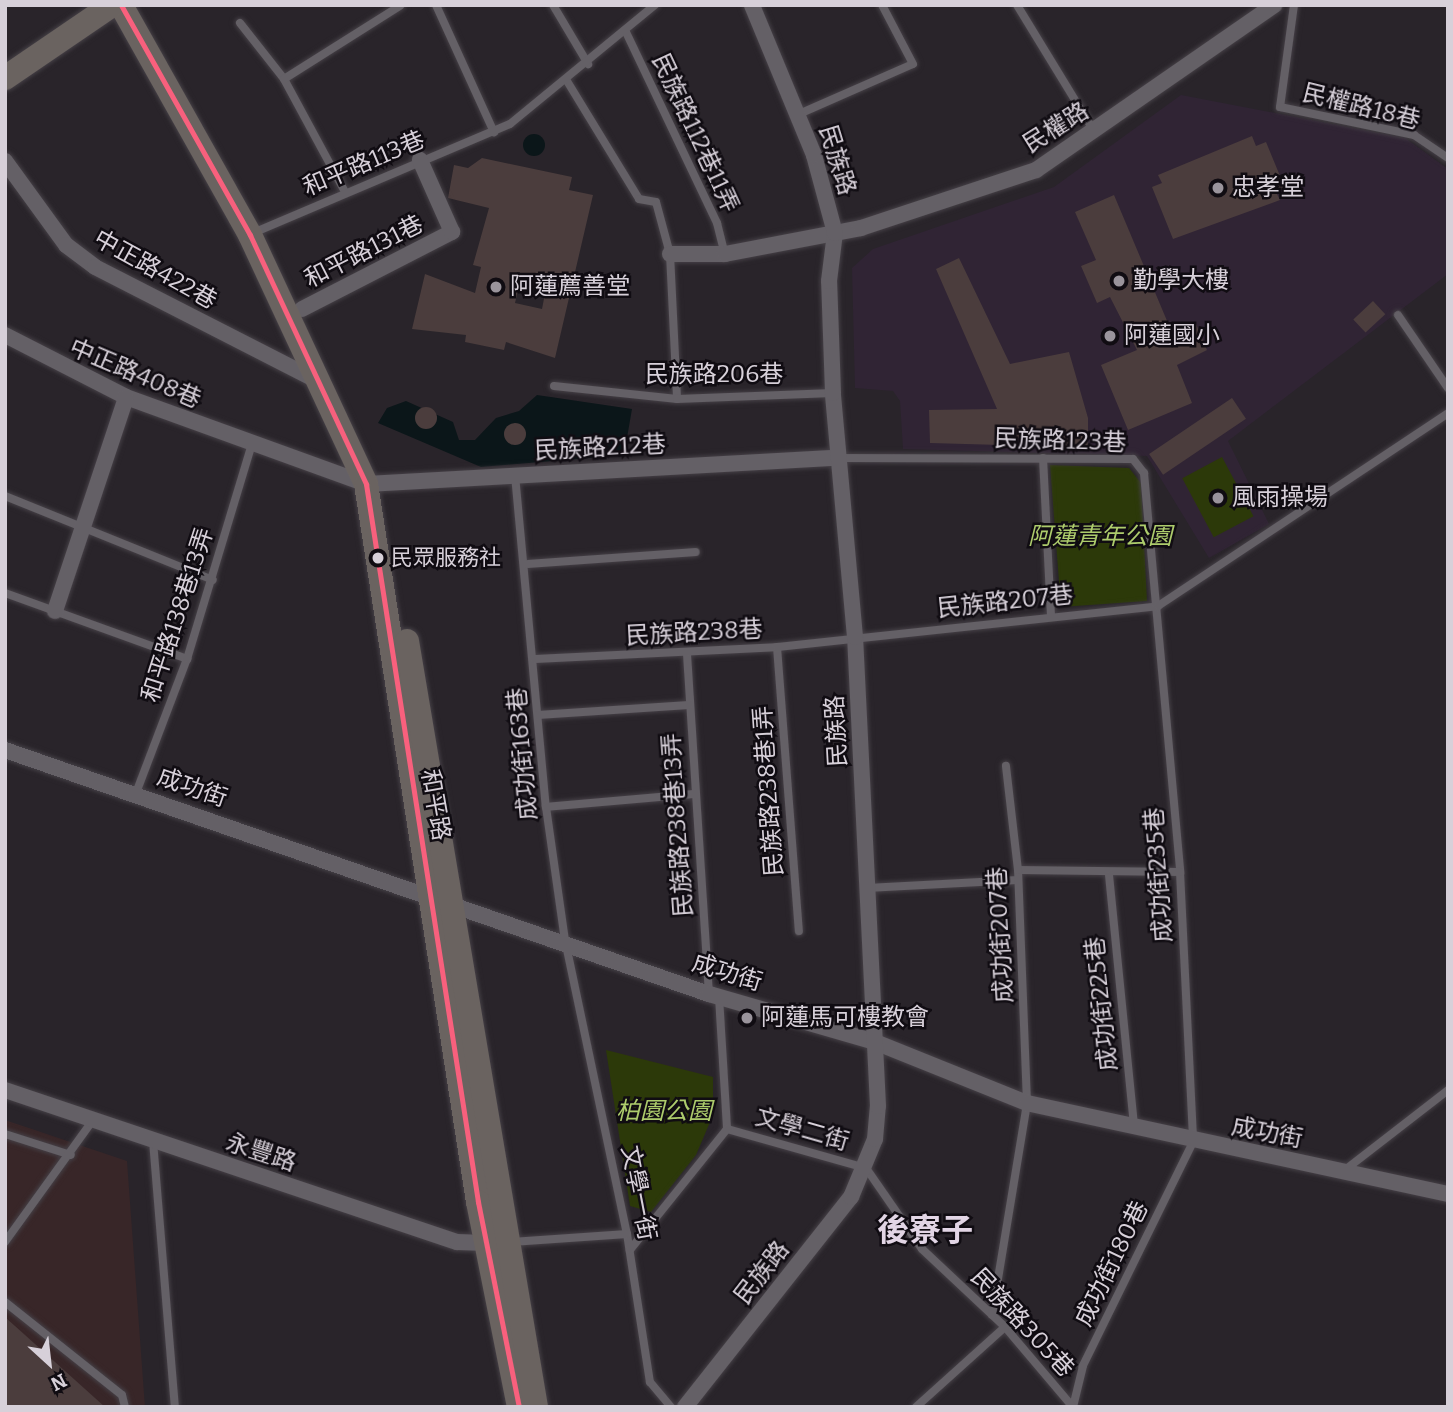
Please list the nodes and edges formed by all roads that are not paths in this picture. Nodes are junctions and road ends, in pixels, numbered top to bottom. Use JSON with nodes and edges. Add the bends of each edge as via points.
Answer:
{"nodes":[{"id":1,"x":91,"y":5,"type":"edge"},
{"id":2,"x":112,"y":5,"type":"edge"},
{"id":3,"x":121,"y":5,"type":"edge"},
{"id":4,"x":141,"y":5,"type":"edge"},
{"id":5,"x":401,"y":5,"type":"edge"},
{"id":6,"x":436,"y":5,"type":"edge"},
{"id":7,"x":553,"y":5,"type":"edge"},
{"id":8,"x":655,"y":5,"type":"edge"},
{"id":9,"x":752,"y":5,"type":"edge"},
{"id":10,"x":882,"y":5,"type":"edge"},
{"id":11,"x":1017,"y":5,"type":"edge"},
{"id":12,"x":1274,"y":5,"type":"edge"},
{"id":13,"x":1294,"y":5,"type":"edge"},
{"id":14,"x":240,"y":23,"type":"dead end"},
{"id":15,"x":625,"y":30,"type":"junction"},
{"id":16,"x":5,"y":61,"type":"edge"},
{"id":17,"x":588,"y":64,"type":"junction"},
{"id":18,"x":5,"y":78,"type":"edge"},
{"id":19,"x":284,"y":79,"type":"junction"},
{"id":20,"x":567,"y":81,"type":"junction"},
{"id":21,"x":799,"y":114,"type":"junction"},
{"id":22,"x":494,"y":132,"type":"junction"},
{"id":23,"x":1094,"y":133,"type":"junction"},
{"id":24,"x":1448,"y":158,"type":"edge"},
{"id":25,"x":420,"y":160,"type":"junction"},
{"id":26,"x":5,"y":161,"type":"edge"},
{"id":27,"x":344,"y":190,"type":"junction"},
{"id":28,"x":257,"y":231,"type":"junction"},
{"id":29,"x":835,"y":233,"type":"junction"},
{"id":30,"x":670,"y":254,"type":"junction"},
{"id":31,"x":725,"y":254,"type":"junction"},
{"id":32,"x":302,"y":309,"type":"junction"},
{"id":33,"x":1398,"y":315,"type":"dead end"},
{"id":34,"x":5,"y":335,"type":"edge"},
{"id":35,"x":316,"y":380,"type":"junction"},
{"id":36,"x":554,"y":386,"type":"dead end"},
{"id":37,"x":1448,"y":388,"type":"edge"},
{"id":38,"x":833,"y":393,"type":"junction"},
{"id":39,"x":126,"y":397,"type":"junction"},
{"id":40,"x":677,"y":399,"type":"junction"},
{"id":41,"x":1448,"y":413,"type":"edge"},
{"id":42,"x":251,"y":447,"type":"junction"},
{"id":43,"x":836,"y":458,"type":"junction"},
{"id":44,"x":1043,"y":458,"type":"junction"},
{"id":45,"x":515,"y":475,"type":"junction"},
{"id":46,"x":374,"y":484,"type":"junction"},
{"id":47,"x":5,"y":496,"type":"edge"},
{"id":48,"x":81,"y":529,"type":"junction"},
{"id":49,"x":696,"y":552,"type":"dead end"},
{"id":50,"x":528,"y":564,"type":"junction"},
{"id":51,"x":212,"y":580,"type":"junction"},
{"id":52,"x":5,"y":593,"type":"edge"},
{"id":53,"x":1158,"y":606,"type":"junction"},
{"id":54,"x":55,"y":611,"type":"junction"},
{"id":55,"x":1051,"y":617,"type":"junction"},
{"id":56,"x":855,"y":638,"type":"junction"},
{"id":57,"x":777,"y":648,"type":"junction"},
{"id":58,"x":687,"y":654,"type":"junction"},
{"id":59,"x":187,"y":659,"type":"junction"},
{"id":60,"x":534,"y":659,"type":"junction"},
{"id":61,"x":689,"y":705,"type":"junction"},
{"id":62,"x":538,"y":715,"type":"junction"},
{"id":63,"x":5,"y":750,"type":"edge"},
{"id":64,"x":1006,"y":766,"type":"dead end"},
{"id":65,"x":136,"y":793,"type":"junction"},
{"id":66,"x":695,"y":794,"type":"junction"},
{"id":67,"x":546,"y":807,"type":"junction"},
{"id":68,"x":1018,"y":870,"type":"junction"},
{"id":69,"x":1180,"y":872,"type":"junction"},
{"id":70,"x":1109,"y":875,"type":"junction"},
{"id":71,"x":1018,"y":880,"type":"junction"},
{"id":72,"x":867,"y":888,"type":"junction"},
{"id":73,"x":441,"y":899,"type":"junction"},
{"id":74,"x":799,"y":931,"type":"dead end"},
{"id":75,"x":565,"y":940,"type":"junction"},
{"id":76,"x":714,"y":994,"type":"junction"},
{"id":77,"x":875,"y":1042,"type":"junction"},
{"id":78,"x":5,"y":1090,"type":"edge"},
{"id":79,"x":1448,"y":1090,"type":"edge"},
{"id":80,"x":1027,"y":1103,"type":"junction"},
{"id":81,"x":93,"y":1120,"type":"junction"},
{"id":82,"x":727,"y":1129,"type":"junction"},
{"id":83,"x":1134,"y":1129,"type":"junction"},
{"id":84,"x":5,"y":1134,"type":"edge"},
{"id":85,"x":153,"y":1141,"type":"junction"},
{"id":86,"x":1193,"y":1142,"type":"junction"},
{"id":87,"x":71,"y":1155,"type":"junction"},
{"id":88,"x":866,"y":1168,"type":"junction"},
{"id":89,"x":1343,"y":1171,"type":"junction"},
{"id":90,"x":1448,"y":1194,"type":"edge"},
{"id":91,"x":627,"y":1234,"type":"junction"},
{"id":92,"x":5,"y":1241,"type":"edge"},
{"id":93,"x":495,"y":1243,"type":"junction"},
{"id":94,"x":630,"y":1250,"type":"junction"},
{"id":95,"x":5,"y":1302,"type":"edge"},
{"id":96,"x":992,"y":1315,"type":"junction"},
{"id":97,"x":1005,"y":1327,"type":"junction"},
{"id":98,"x":1072,"y":1406,"type":"edge"},
{"id":99,"x":125,"y":1407,"type":"edge"},
{"id":100,"x":175,"y":1407,"type":"edge"},
{"id":101,"x":519,"y":1407,"type":"edge"},
{"id":102,"x":536,"y":1407,"type":"edge"},
{"id":103,"x":671,"y":1407,"type":"edge"},
{"id":104,"x":685,"y":1407,"type":"edge"},
{"id":105,"x":916,"y":1407,"type":"edge"}],
"edges":[{"from":1,"to":16,"type":"main road"},
{"from":2,"to":18,"type":"main road"},
{"from":3,"to":28,"type":"main road","name":"和平路"},
{"from":4,"to":28,"type":"main road","name":"和平路"},
{"from":5,"to":19,"type":"lane"},
{"from":6,"to":22,"type":"lane"},
{"from":7,"to":17,"type":"lane"},
{"from":8,"to":15,"type":"lane","name":"和平路113巷"},
{"from":9,"to":21,"type":"street","name":"民族路"},
{"from":10,"to":21,"type":"lane","via":[[913,64]]},
{"from":11,"to":23,"type":"lane"},
{"from":12,"to":23,"type":"street","name":"民權路"},
{"from":13,"to":24,"type":"lane","name":"民權路18巷","via":[[1280,107],[1414,135]]},
{"from":14,"to":19,"type":"lane"},
{"from":15,"to":17,"type":"lane","name":"和平路113巷"},
{"from":15,"to":31,"type":"lane","name":"民族路112巷11弄","via":[[717,223]]},
{"from":17,"to":20,"type":"lane","name":"和平路113巷"},
{"from":19,"to":27,"type":"lane"},
{"from":20,"to":22,"type":"lane","name":"和平路113巷"},
{"from":20,"to":30,"type":"lane","via":[[639,199],[656,202]]},
{"from":21,"to":29,"type":"street","name":"民族路"},
{"from":22,"to":25,"type":"lane","name":"和平路113巷"},
{"from":23,"to":29,"type":"street","name":"民權路","via":[[1036,170]]},
{"from":25,"to":27,"type":"lane","name":"和平路113巷"},
{"from":25,"to":32,"type":"street","name":"和平路131巷","via":[[452,232]]},
{"from":26,"to":35,"type":"street","name":"中正路422巷","via":[[66,245],[94,267]]},
{"from":27,"to":28,"type":"lane","name":"和平路113巷"},
{"from":28,"to":32,"type":"main road","name":"和平路"},
{"from":28,"to":35,"type":"main road","name":"和平路"},
{"from":29,"to":31,"type":"street","name":"民權路"},
{"from":29,"to":38,"type":"street","name":"民族路","via":[[829,281]]},
{"from":30,"to":31,"type":"street","name":"民權路"},
{"from":30,"to":40,"type":"lane"},
{"from":32,"to":46,"type":"main road","name":"和平路"},
{"from":33,"to":37,"type":"lane"},
{"from":34,"to":39,"type":"street","name":"中正路408巷"},
{"from":35,"to":46,"type":"main road","name":"和平路"},
{"from":36,"to":40,"type":"lane","name":"民族路206巷"},
{"from":38,"to":40,"type":"lane","name":"民族路206巷"},
{"from":38,"to":43,"type":"street","name":"民族路"},
{"from":39,"to":42,"type":"street","name":"中正路408巷"},
{"from":39,"to":48,"type":"street"},
{"from":41,"to":53,"type":"lane"},
{"from":42,"to":46,"type":"street","name":"中正路408巷"},
{"from":42,"to":51,"type":"lane","name":"和平路138巷13弄"},
{"from":43,"to":44,"type":"lane","name":"民族路123巷"},
{"from":43,"to":45,"type":"street","name":"民族路212巷"},
{"from":43,"to":56,"type":"street","name":"民族路"},
{"from":44,"to":53,"type":"lane","name":"民族路123巷","via":[[1133,458],[1148,490]]},
{"from":44,"to":55,"type":"lane"},
{"from":45,"to":46,"type":"street","name":"民族路212巷"},
{"from":45,"to":50,"type":"lane","name":"成功街163巷"},
{"from":46,"to":73,"type":"main road","name":"和平路"},
{"from":47,"to":48,"type":"lane"},
{"from":48,"to":51,"type":"lane"},
{"from":48,"to":54,"type":"street"},
{"from":49,"to":50,"type":"lane"},
{"from":50,"to":60,"type":"lane","name":"成功街163巷"},
{"from":51,"to":59,"type":"lane","name":"和平路138巷13弄"},
{"from":52,"to":54,"type":"lane"},
{"from":53,"to":55,"type":"lane","name":"民族路207巷"},
{"from":53,"to":69,"type":"lane","name":"成功街235巷"},
{"from":54,"to":59,"type":"lane"},
{"from":55,"to":56,"type":"lane","name":"民族路207巷"},
{"from":56,"to":57,"type":"lane","name":"民族路238巷"},
{"from":56,"to":72,"type":"street","name":"民族路"},
{"from":57,"to":58,"type":"lane","name":"民族路238巷"},
{"from":57,"to":74,"type":"lane","name":"民族路238巷1弄"},
{"from":58,"to":60,"type":"lane","name":"民族路238巷"},
{"from":58,"to":61,"type":"lane","name":"民族路238巷13弄"},
{"from":59,"to":65,"type":"lane","name":"和平路138巷13弄"},
{"from":60,"to":62,"type":"lane","name":"成功街163巷"},
{"from":61,"to":62,"type":"lane"},
{"from":61,"to":66,"type":"lane","name":"民族路238巷13弄"},
{"from":62,"to":67,"type":"lane","name":"成功街163巷"},
{"from":63,"to":65,"type":"street","name":"成功街"},
{"from":64,"to":68,"type":"lane","name":"成功街207巷"},
{"from":65,"to":73,"type":"street","name":"成功街"},
{"from":66,"to":67,"type":"lane"},
{"from":66,"to":76,"type":"lane","name":"民族路238巷13弄"},
{"from":67,"to":75,"type":"lane","name":"成功街163巷"},
{"from":68,"to":70,"type":"lane"},
{"from":68,"to":71,"type":"lane","name":"成功街207巷"},
{"from":69,"to":70,"type":"lane"},
{"from":69,"to":86,"type":"lane","name":"成功街235巷"},
{"from":70,"to":83,"type":"lane","name":"成功街225巷"},
{"from":71,"to":72,"type":"lane"},
{"from":71,"to":80,"type":"lane","name":"成功街207巷"},
{"from":72,"to":77,"type":"street","name":"民族路"},
{"from":73,"to":75,"type":"street","name":"成功街"},
{"from":73,"to":93,"type":"main road","name":"和平路"},
{"from":75,"to":76,"type":"street","name":"成功街"},
{"from":75,"to":91,"type":"lane","name":"文學一街"},
{"from":76,"to":77,"type":"street","name":"成功街"},
{"from":76,"to":82,"type":"lane","name":"文學二街"},
{"from":77,"to":80,"type":"street","name":"成功街"},
{"from":77,"to":88,"type":"street","name":"民族路","via":[[878,1106]]},
{"from":78,"to":81,"type":"street","name":"永豐路"},
{"from":79,"to":89,"type":"lane"},
{"from":80,"to":83,"type":"street","name":"成功街"},
{"from":80,"to":96,"type":"lane","name":"成功街207巷"},
{"from":81,"to":85,"type":"street","name":"永豐路"},
{"from":81,"to":87,"type":"lane"},
{"from":82,"to":88,"type":"lane","name":"文學二街"},
{"from":82,"to":94,"type":"lane","name":"文學二街"},
{"from":83,"to":86,"type":"street","name":"成功街"},
{"from":84,"to":87,"type":"lane"},
{"from":85,"to":93,"type":"street","name":"永豐路","via":[[457,1242]]},
{"from":85,"to":100,"type":"lane"},
{"from":86,"to":89,"type":"street","name":"成功街"},
{"from":86,"to":98,"type":"lane","name":"成功街180巷","via":[[1083,1366]]},
{"from":87,"to":92,"type":"lane"},
{"from":88,"to":96,"type":"lane","name":"民族路305巷","via":[[922,1249]]},
{"from":88,"to":104,"type":"street","name":"民族路","via":[[851,1197]]},
{"from":89,"to":90,"type":"street","name":"成功街"},
{"from":91,"to":93,"type":"lane"},
{"from":91,"to":94,"type":"lane","name":"文學一街"},
{"from":93,"to":101,"type":"main road","name":"和平路"},
{"from":93,"to":102,"type":"main road","name":"和平路"},
{"from":94,"to":103,"type":"lane","name":"文學一街","via":[[650,1382]]},
{"from":95,"to":99,"type":"lane","via":[[122,1395]]},
{"from":96,"to":97,"type":"lane","name":"民族路305巷"},
{"from":97,"to":98,"type":"lane","name":"民族路305巷"},
{"from":97,"to":105,"type":"lane"}]}
